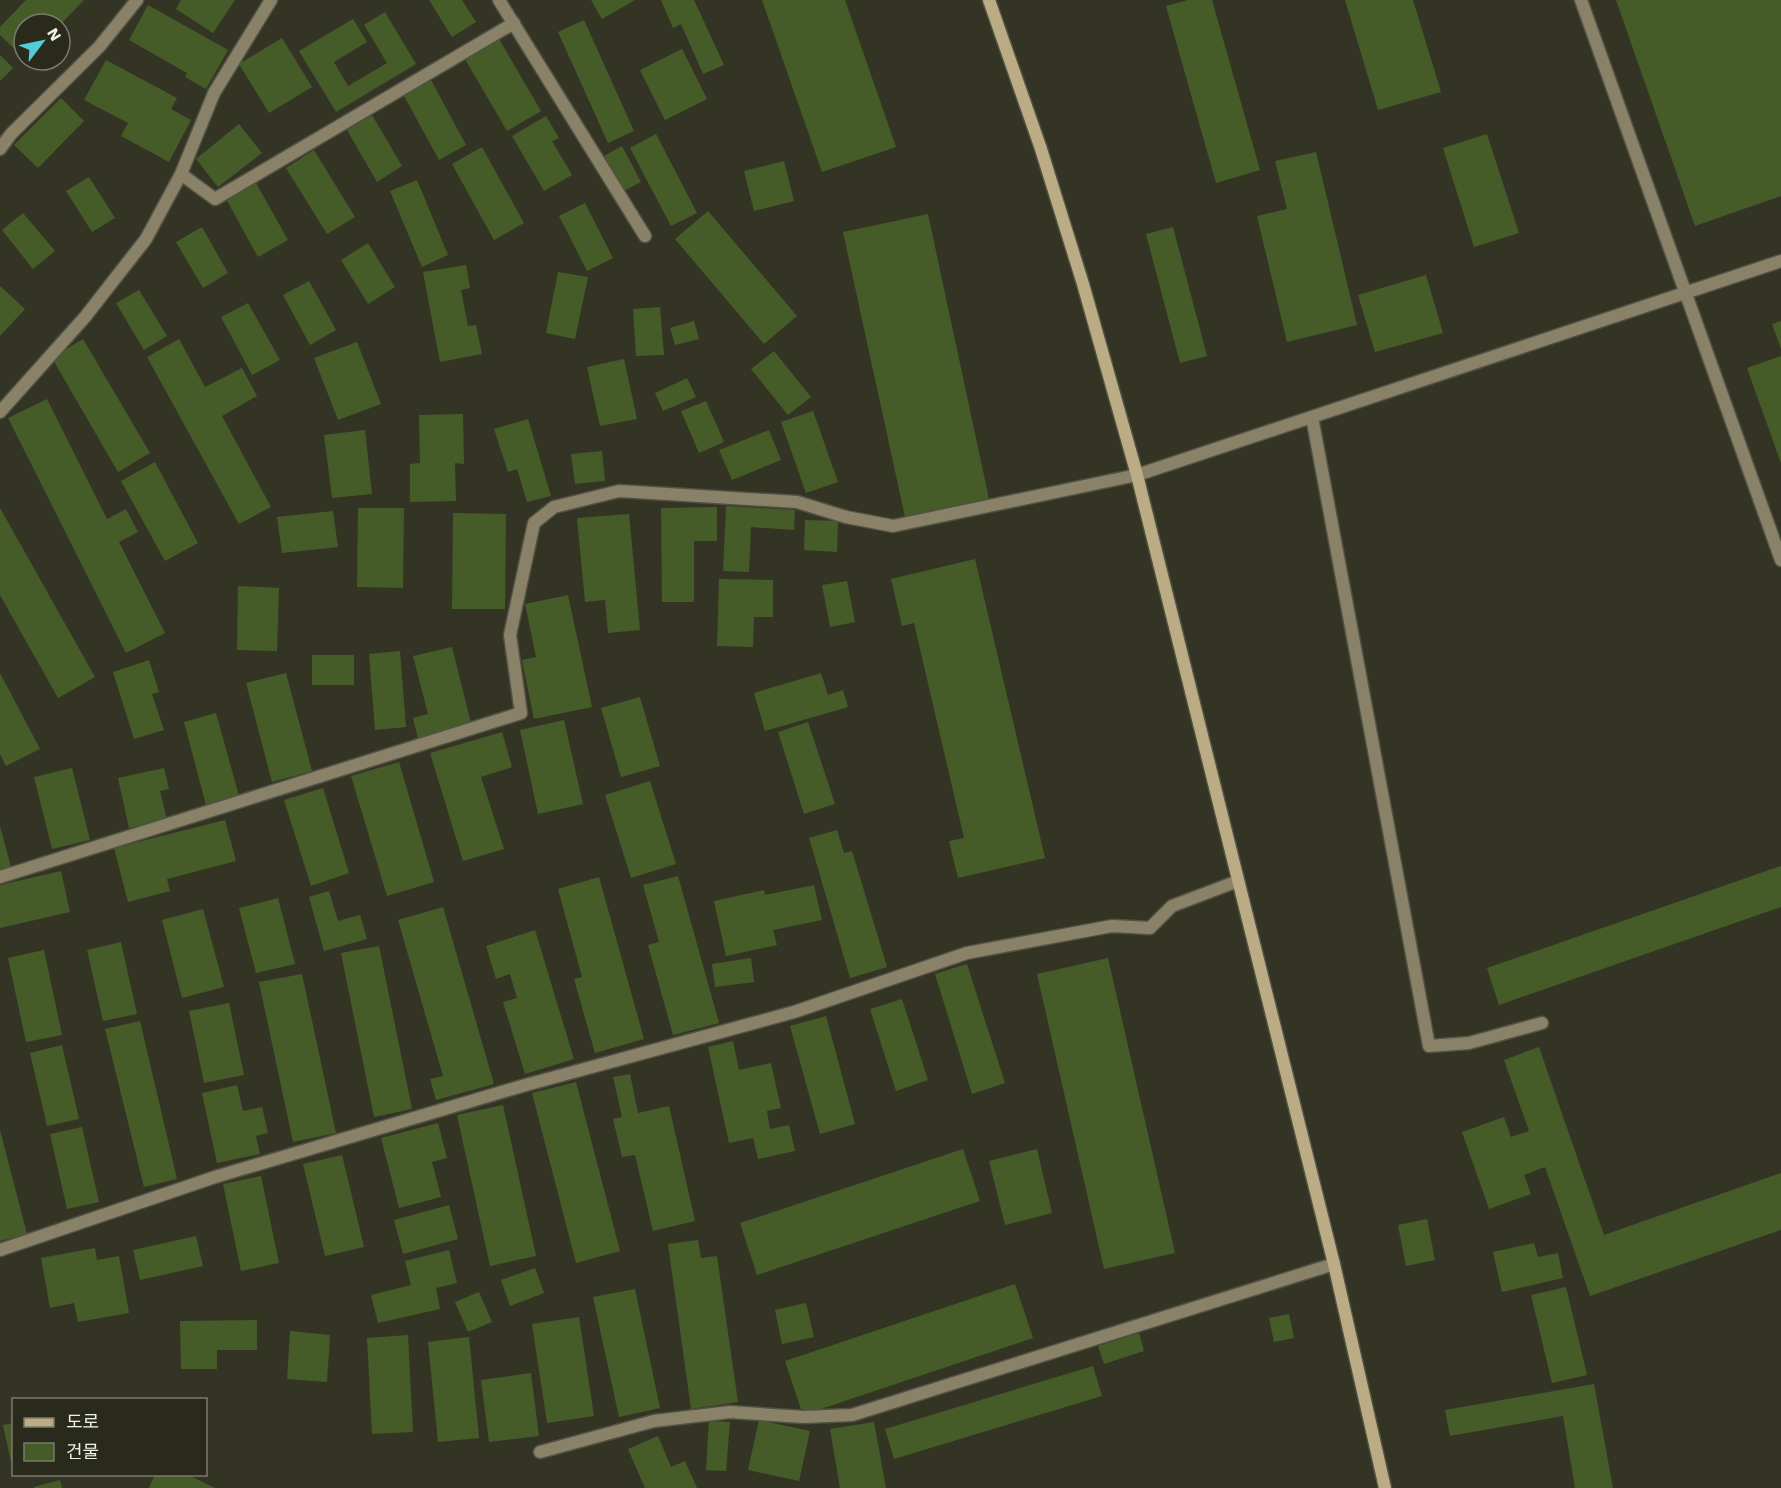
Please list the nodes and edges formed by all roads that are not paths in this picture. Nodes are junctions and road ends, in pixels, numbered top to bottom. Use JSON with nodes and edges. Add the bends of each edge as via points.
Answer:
{"nodes":[{"id":1,"x":137,"y":0,"type":"edge"},
{"id":2,"x":271,"y":0,"type":"edge"},
{"id":3,"x":499,"y":0,"type":"edge"},
{"id":4,"x":989,"y":0,"type":"edge"},
{"id":5,"x":1581,"y":0,"type":"edge"},
{"id":6,"x":514,"y":23,"type":"junction"},
{"id":7,"x":0,"y":149,"type":"edge"},
{"id":8,"x":182,"y":174,"type":"junction"},
{"id":9,"x":645,"y":236,"type":"dead end"},
{"id":10,"x":1781,"y":261,"type":"edge"},
{"id":11,"x":1686,"y":294,"type":"junction"},
{"id":12,"x":0,"y":412,"type":"edge"},
{"id":13,"x":1312,"y":417,"type":"junction"},
{"id":14,"x":1137,"y":475,"type":"junction"},
{"id":15,"x":1781,"y":560,"type":"edge"},
{"id":16,"x":0,"y":877,"type":"edge"},
{"id":17,"x":1238,"y":881,"type":"junction"},
{"id":18,"x":1542,"y":1023,"type":"dead end"},
{"id":19,"x":0,"y":1250,"type":"edge"},
{"id":20,"x":1334,"y":1264,"type":"junction"},
{"id":21,"x":540,"y":1452,"type":"dead end"},
{"id":22,"x":1385,"y":1488,"type":"edge"}],
"edges":[{"from":1,"to":7,"type":"street","via":[[99,47]]},
{"from":2,"to":8,"type":"street","via":[[214,93]]},
{"from":3,"to":6,"type":"street"},
{"from":4,"to":14,"type":"main road","via":[[1083,284]]},
{"from":5,"to":11,"type":"street"},
{"from":6,"to":8,"type":"street","via":[[215,199]]},
{"from":6,"to":9,"type":"street"},
{"from":8,"to":12,"type":"street","via":[[146,239],[85,317]]},
{"from":10,"to":11,"type":"street"},
{"from":11,"to":13,"type":"street"},
{"from":11,"to":15,"type":"street"},
{"from":13,"to":14,"type":"street"},
{"from":13,"to":18,"type":"street","via":[[1429,1046],[1469,1043]]},
{"from":14,"to":16,"type":"street","via":[[892,526],[797,502],[619,491],[554,507],[534,523],[510,635],[521,713]]},
{"from":14,"to":17,"type":"main road"},
{"from":17,"to":19,"type":"street","via":[[1172,906],[1150,928],[1112,926],[967,953],[794,1012],[522,1086],[215,1177]]},
{"from":17,"to":20,"type":"main road"},
{"from":20,"to":21,"type":"street","via":[[852,1415],[803,1417],[730,1412],[665,1420]]},
{"from":20,"to":22,"type":"main road"}]}
